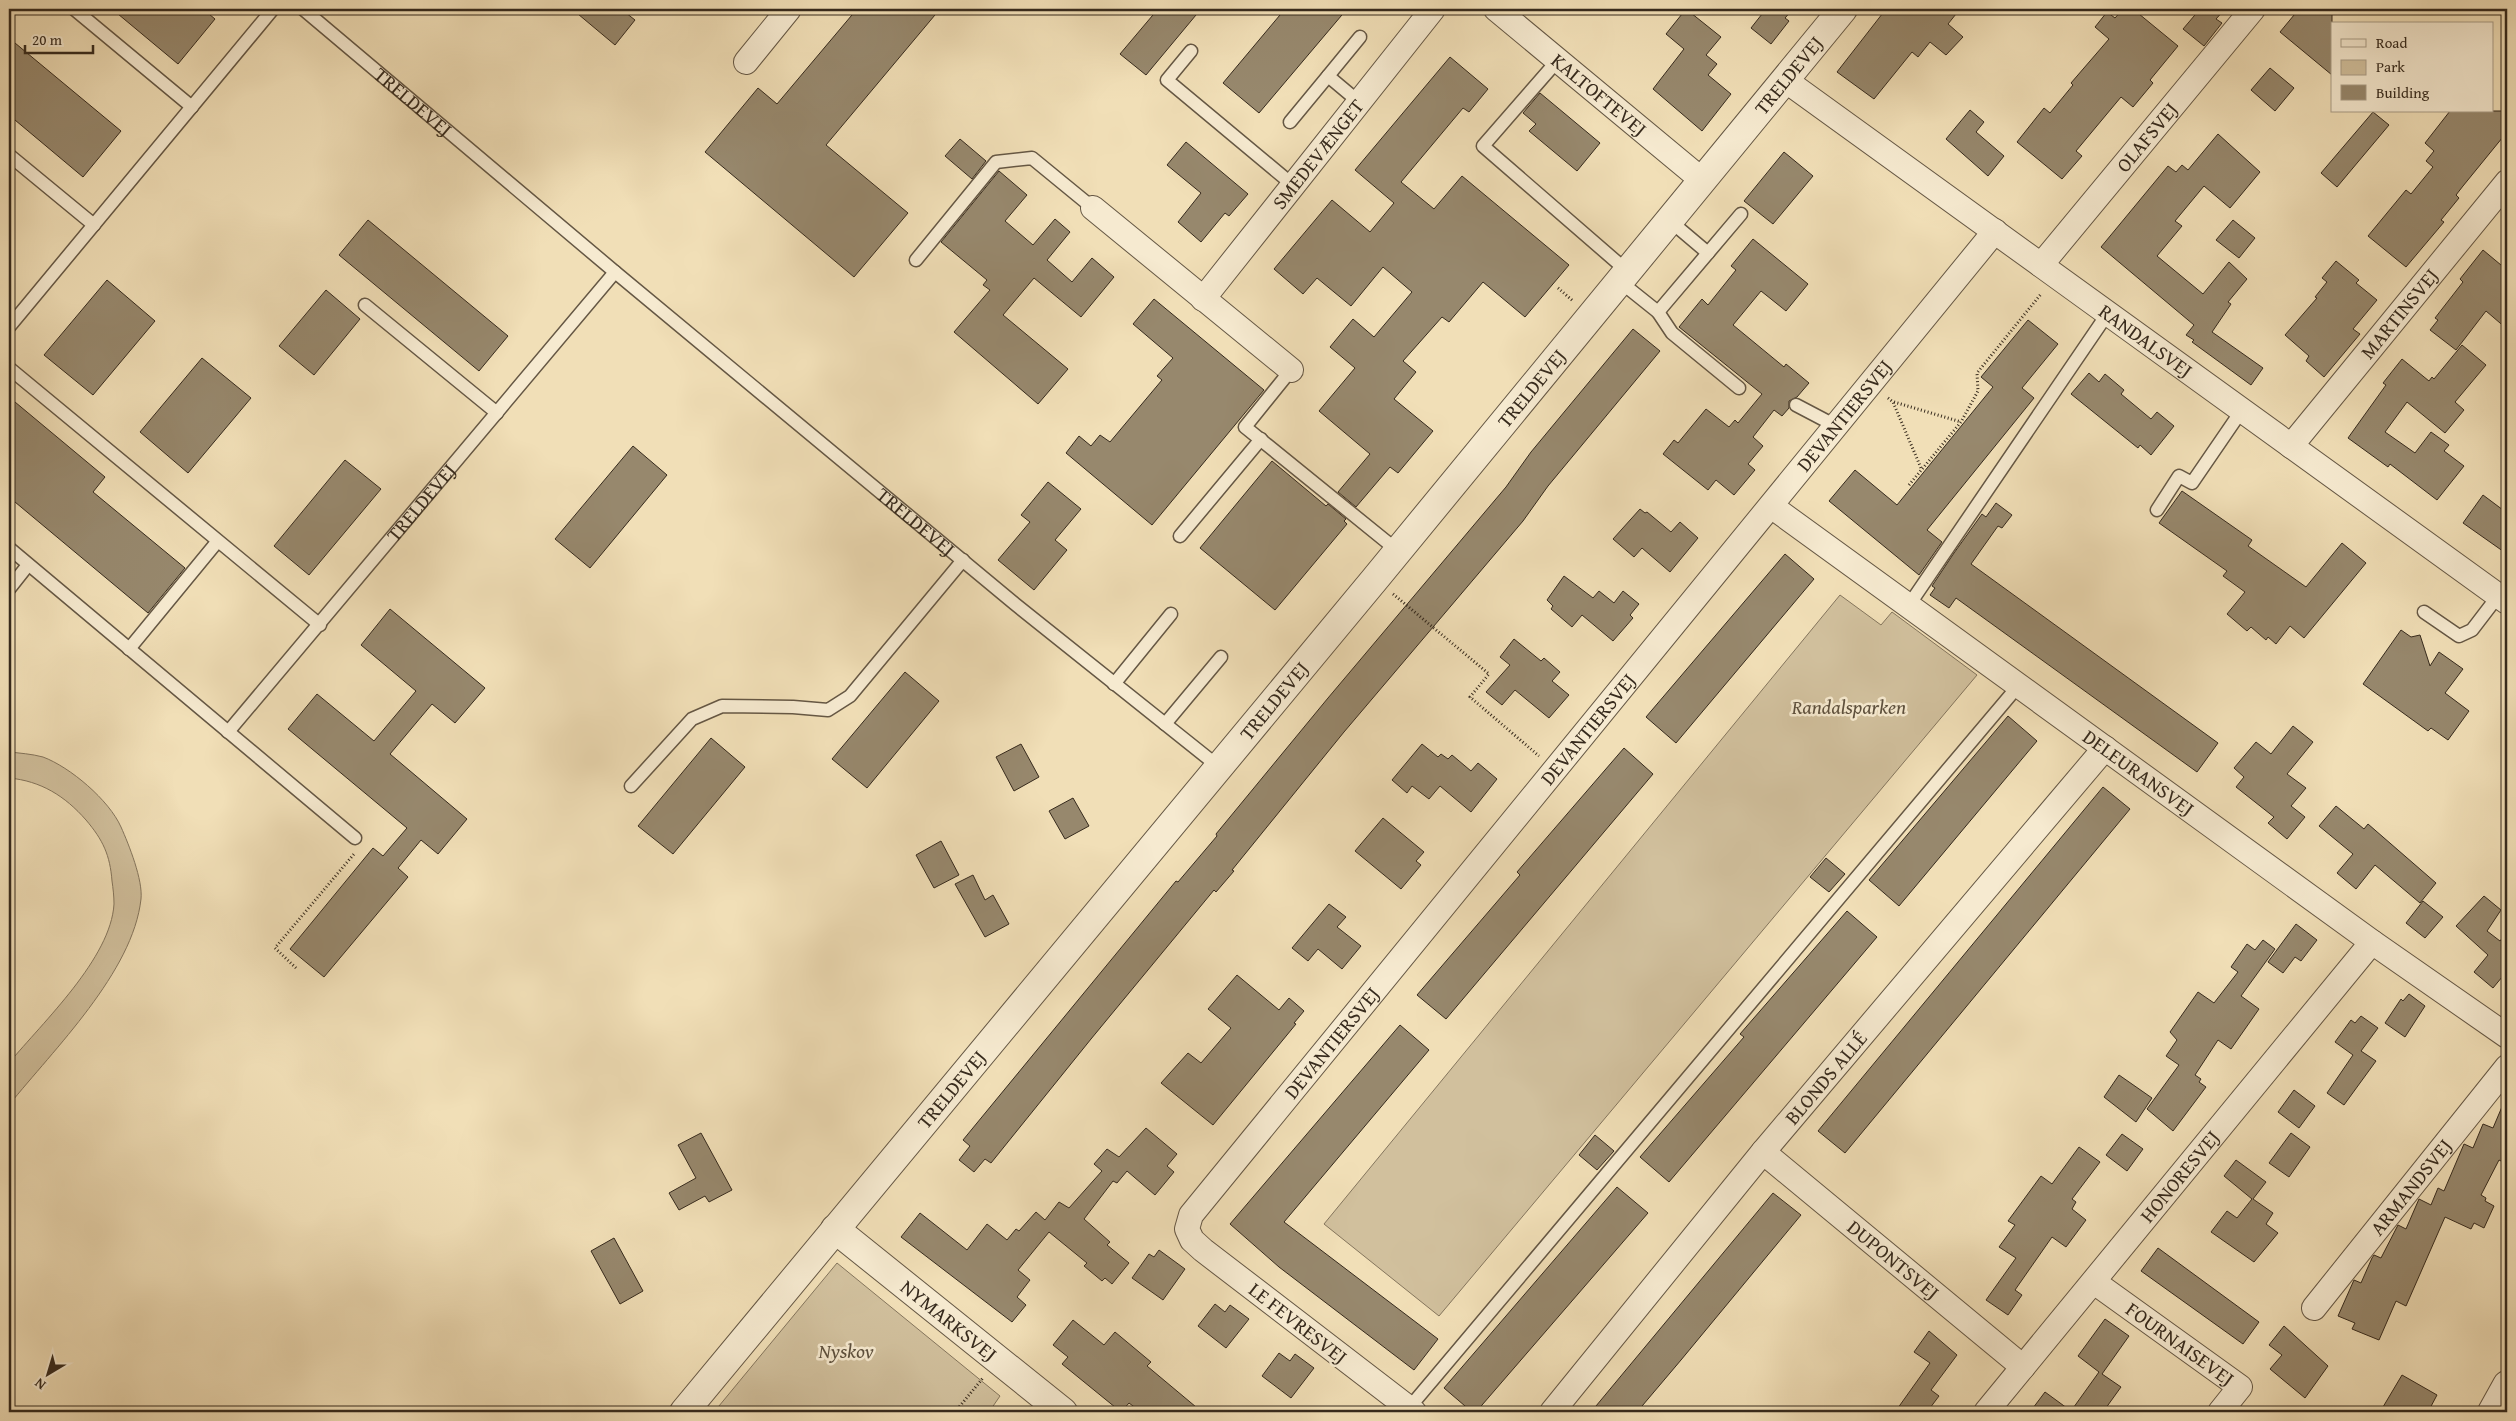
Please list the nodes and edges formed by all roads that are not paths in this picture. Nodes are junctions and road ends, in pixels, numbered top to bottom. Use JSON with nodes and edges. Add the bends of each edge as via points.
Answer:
{"nodes":[{"id":1,"x":74,"y":9,"type":"edge"},
{"id":2,"x":273,"y":9,"type":"edge"},
{"id":3,"x":302,"y":9,"type":"edge"},
{"id":4,"x":789,"y":9,"type":"edge"},
{"id":5,"x":1433,"y":9,"type":"edge"},
{"id":6,"x":1496,"y":9,"type":"edge"},
{"id":7,"x":1843,"y":9,"type":"edge"},
{"id":8,"x":2253,"y":9,"type":"edge"},
{"id":9,"x":1360,"y":37,"type":"dead end"},
{"id":10,"x":1191,"y":51,"type":"dead end"},
{"id":11,"x":1558,"y":60,"type":"junction"},
{"id":12,"x":746,"y":62,"type":"dead end"},
{"id":13,"x":1328,"y":76,"type":"junction"},
{"id":14,"x":1785,"y":80,"type":"junction"},
{"id":15,"x":1359,"y":102,"type":"junction"},
{"id":16,"x":192,"y":107,"type":"junction"},
{"id":17,"x":1290,"y":122,"type":"dead end"},
{"id":18,"x":9,"y":155,"type":"edge"},
{"id":19,"x":1702,"y":180,"type":"junction"},
{"id":20,"x":2507,"y":182,"type":"edge"},
{"id":21,"x":1293,"y":185,"type":"junction"},
{"id":22,"x":1093,"y":208,"type":"joint"},
{"id":23,"x":1741,"y":214,"type":"dead end"},
{"id":24,"x":1668,"y":220,"type":"junction"},
{"id":25,"x":94,"y":225,"type":"junction"},
{"id":26,"x":1995,"y":231,"type":"junction"},
{"id":27,"x":1708,"y":253,"type":"junction"},
{"id":28,"x":916,"y":260,"type":"dead end"},
{"id":29,"x":2049,"y":271,"type":"junction"},
{"id":30,"x":615,"y":272,"type":"junction"},
{"id":31,"x":1622,"y":275,"type":"junction"},
{"id":32,"x":1203,"y":299,"type":"junction"},
{"id":33,"x":364,"y":305,"type":"dead end"},
{"id":34,"x":1658,"y":312,"type":"junction"},
{"id":35,"x":2108,"y":313,"type":"junction"},
{"id":36,"x":9,"y":327,"type":"edge"},
{"id":37,"x":9,"y":368,"type":"edge"},
{"id":38,"x":1291,"y":370,"type":"joint"},
{"id":39,"x":1740,"y":388,"type":"dead end"},
{"id":40,"x":1796,"y":405,"type":"dead end"},
{"id":41,"x":2242,"y":410,"type":"junction"},
{"id":42,"x":497,"y":413,"type":"junction"},
{"id":43,"x":1836,"y":426,"type":"junction"},
{"id":44,"x":1261,"y":439,"type":"junction"},
{"id":45,"x":2291,"y":446,"type":"junction"},
{"id":46,"x":1771,"y":506,"type":"junction"},
{"id":47,"x":2157,"y":510,"type":"dead end"},
{"id":48,"x":1180,"y":536,"type":"dead end"},
{"id":49,"x":217,"y":542,"type":"junction"},
{"id":50,"x":9,"y":548,"type":"edge"},
{"id":51,"x":1398,"y":551,"type":"junction"},
{"id":52,"x":963,"y":560,"type":"junction"},
{"id":53,"x":28,"y":565,"type":"junction"},
{"id":54,"x":9,"y":589,"type":"edge"},
{"id":55,"x":2503,"y":599,"type":"edge"},
{"id":56,"x":1909,"y":605,"type":"junction"},
{"id":57,"x":2424,"y":612,"type":"dead end"},
{"id":58,"x":1171,"y":614,"type":"dead end"},
{"id":59,"x":320,"y":625,"type":"junction"},
{"id":60,"x":129,"y":649,"type":"junction"},
{"id":61,"x":1221,"y":657,"type":"dead end"},
{"id":62,"x":1114,"y":684,"type":"junction"},
{"id":63,"x":2019,"y":685,"type":"junction"},
{"id":64,"x":1165,"y":724,"type":"junction"},
{"id":65,"x":228,"y":732,"type":"junction"},
{"id":66,"x":2105,"y":748,"type":"junction"},
{"id":67,"x":1219,"y":767,"type":"junction"},
{"id":68,"x":631,"y":786,"type":"dead end"},
{"id":69,"x":355,"y":838,"type":"road end"},
{"id":70,"x":2372,"y":942,"type":"junction"},
{"id":71,"x":2507,"y":1036,"type":"edge"},
{"id":72,"x":2507,"y":1067,"type":"edge"},
{"id":73,"x":1763,"y":1152,"type":"junction"},
{"id":74,"x":835,"y":1229,"type":"junction"},
{"id":75,"x":1187,"y":1229,"type":"joint"},
{"id":76,"x":2094,"y":1282,"type":"junction"},
{"id":77,"x":2314,"y":1308,"type":"dead end"},
{"id":78,"x":2023,"y":1367,"type":"junction"},
{"id":79,"x":2507,"y":1385,"type":"edge"},
{"id":80,"x":1412,"y":1410,"type":"edge"},
{"id":81,"x":684,"y":1412,"type":"edge"},
{"id":82,"x":1063,"y":1412,"type":"edge"},
{"id":83,"x":1552,"y":1412,"type":"edge"},
{"id":84,"x":1986,"y":1412,"type":"edge"},
{"id":85,"x":2220,"y":1412,"type":"edge"},
{"id":86,"x":2492,"y":1412,"type":"edge"}],
"edges":[{"from":1,"to":16,"type":"lane"},
{"from":2,"to":16,"type":"lane"},
{"from":3,"to":30,"type":"lane","name":"TRELDEVEJ"},
{"from":4,"to":12,"type":"street"},
{"from":5,"to":15,"type":"street","name":"SMEDEVÆNGET"},
{"from":6,"to":11,"type":"street","name":"KALTOFTEVEJ"},
{"from":7,"to":14,"type":"street","name":"TRELDEVEJ"},
{"from":8,"to":29,"type":"street","name":"OLAFSVEJ"},
{"from":9,"to":13,"type":"lane"},
{"from":10,"to":21,"type":"lane","via":[[1167,80]]},
{"from":11,"to":19,"type":"street","name":"KALTOFTEVEJ"},
{"from":11,"to":31,"type":"lane","via":[[1483,146]]},
{"from":13,"to":15,"type":"lane"},
{"from":13,"to":17,"type":"lane"},
{"from":14,"to":19,"type":"street","name":"TRELDEVEJ"},
{"from":14,"to":26,"type":"street","name":"RANDALSVEJ"},
{"from":15,"to":21,"type":"street","name":"SMEDEVÆNGET"},
{"from":16,"to":25,"type":"lane"},
{"from":18,"to":25,"type":"lane"},
{"from":19,"to":24,"type":"street","name":"TRELDEVEJ"},
{"from":20,"to":45,"type":"street","name":"MARTINSVEJ"},
{"from":21,"to":32,"type":"street","name":"SMEDEVÆNGET"},
{"from":22,"to":28,"type":"lane","via":[[1032,158],[996,162]]},
{"from":22,"to":32,"type":"street"},
{"from":23,"to":27,"type":"lane"},
{"from":24,"to":27,"type":"lane"},
{"from":24,"to":31,"type":"street","name":"TRELDEVEJ"},
{"from":25,"to":36,"type":"lane"},
{"from":26,"to":29,"type":"street","name":"RANDALSVEJ"},
{"from":26,"to":43,"type":"street","name":"DEVANTIERSVEJ"},
{"from":27,"to":34,"type":"lane"},
{"from":29,"to":35,"type":"street","name":"RANDALSVEJ"},
{"from":30,"to":42,"type":"lane","name":"TRELDEVEJ"},
{"from":30,"to":52,"type":"lane","name":"TRELDEVEJ"},
{"from":31,"to":34,"type":"lane"},
{"from":31,"to":51,"type":"street","name":"TRELDEVEJ"},
{"from":32,"to":38,"type":"street"},
{"from":33,"to":42,"type":"lane"},
{"from":34,"to":39,"type":"lane","via":[[1672,333]]},
{"from":35,"to":41,"type":"street","name":"RANDALSVEJ"},
{"from":35,"to":56,"type":"lane"},
{"from":37,"to":49,"type":"lane"},
{"from":38,"to":44,"type":"lane","via":[[1245,426]]},
{"from":40,"to":43,"type":"lane"},
{"from":41,"to":45,"type":"street","name":"RANDALSVEJ"},
{"from":41,"to":47,"type":"lane","via":[[2192,483],[2179,476]]},
{"from":42,"to":59,"type":"lane","name":"TRELDEVEJ"},
{"from":43,"to":46,"type":"street","name":"DEVANTIERSVEJ"},
{"from":44,"to":48,"type":"lane"},
{"from":44,"to":51,"type":"lane"},
{"from":45,"to":55,"type":"street","name":"RANDALSVEJ"},
{"from":46,"to":56,"type":"street","name":"DELEURANSVEJ"},
{"from":46,"to":75,"type":"street","name":"DEVANTIERSVEJ","via":[[1198,1204]]},
{"from":49,"to":59,"type":"lane"},
{"from":49,"to":60,"type":"lane"},
{"from":50,"to":53,"type":"lane"},
{"from":51,"to":67,"type":"street","name":"TRELDEVEJ"},
{"from":52,"to":62,"type":"lane","name":"TRELDEVEJ"},
{"from":52,"to":68,"type":"lane","via":[[850,696],[828,710],[792,706],[722,706],[692,719]]},
{"from":53,"to":54,"type":"lane"},
{"from":53,"to":60,"type":"lane"},
{"from":55,"to":57,"type":"lane","via":[[2472,630],[2459,636]]},
{"from":56,"to":63,"type":"street","name":"DELEURANSVEJ"},
{"from":58,"to":62,"type":"lane"},
{"from":59,"to":65,"type":"lane","name":"TRELDEVEJ"},
{"from":60,"to":65,"type":"lane"},
{"from":61,"to":64,"type":"lane"},
{"from":62,"to":64,"type":"lane","name":"TRELDEVEJ"},
{"from":63,"to":66,"type":"street","name":"DELEURANSVEJ"},
{"from":63,"to":80,"type":"lane"},
{"from":64,"to":67,"type":"lane","name":"TRELDEVEJ"},
{"from":65,"to":69,"type":"lane"},
{"from":66,"to":70,"type":"street","name":"DELEURANSVEJ"},
{"from":66,"to":73,"type":"street","name":"BLONDS ALLÉ"},
{"from":67,"to":74,"type":"street","name":"TRELDEVEJ"},
{"from":70,"to":71,"type":"street","name":"DELEURANSVEJ"},
{"from":70,"to":76,"type":"street","name":"HONORESVEJ"},
{"from":72,"to":77,"type":"street","name":"ARMANDSVEJ"},
{"from":73,"to":78,"type":"street","name":"DUPONTSVEJ"},
{"from":73,"to":83,"type":"street","name":"BLONDS ALLÉ"},
{"from":74,"to":81,"type":"street","name":"TRELDEVEJ"},
{"from":74,"to":82,"type":"street","name":"NYMARKSVEJ"},
{"from":75,"to":80,"type":"street","name":"LE FEVRESVEJ","via":[[1192,1240],[1203,1250]]},
{"from":76,"to":78,"type":"street","name":"HONORESVEJ"},
{"from":76,"to":85,"type":"street","name":"FOURNAISEVEJ","via":[[2240,1387]]},
{"from":78,"to":84,"type":"street","name":"HONORESVEJ"},
{"from":79,"to":86,"type":"street"}]}
